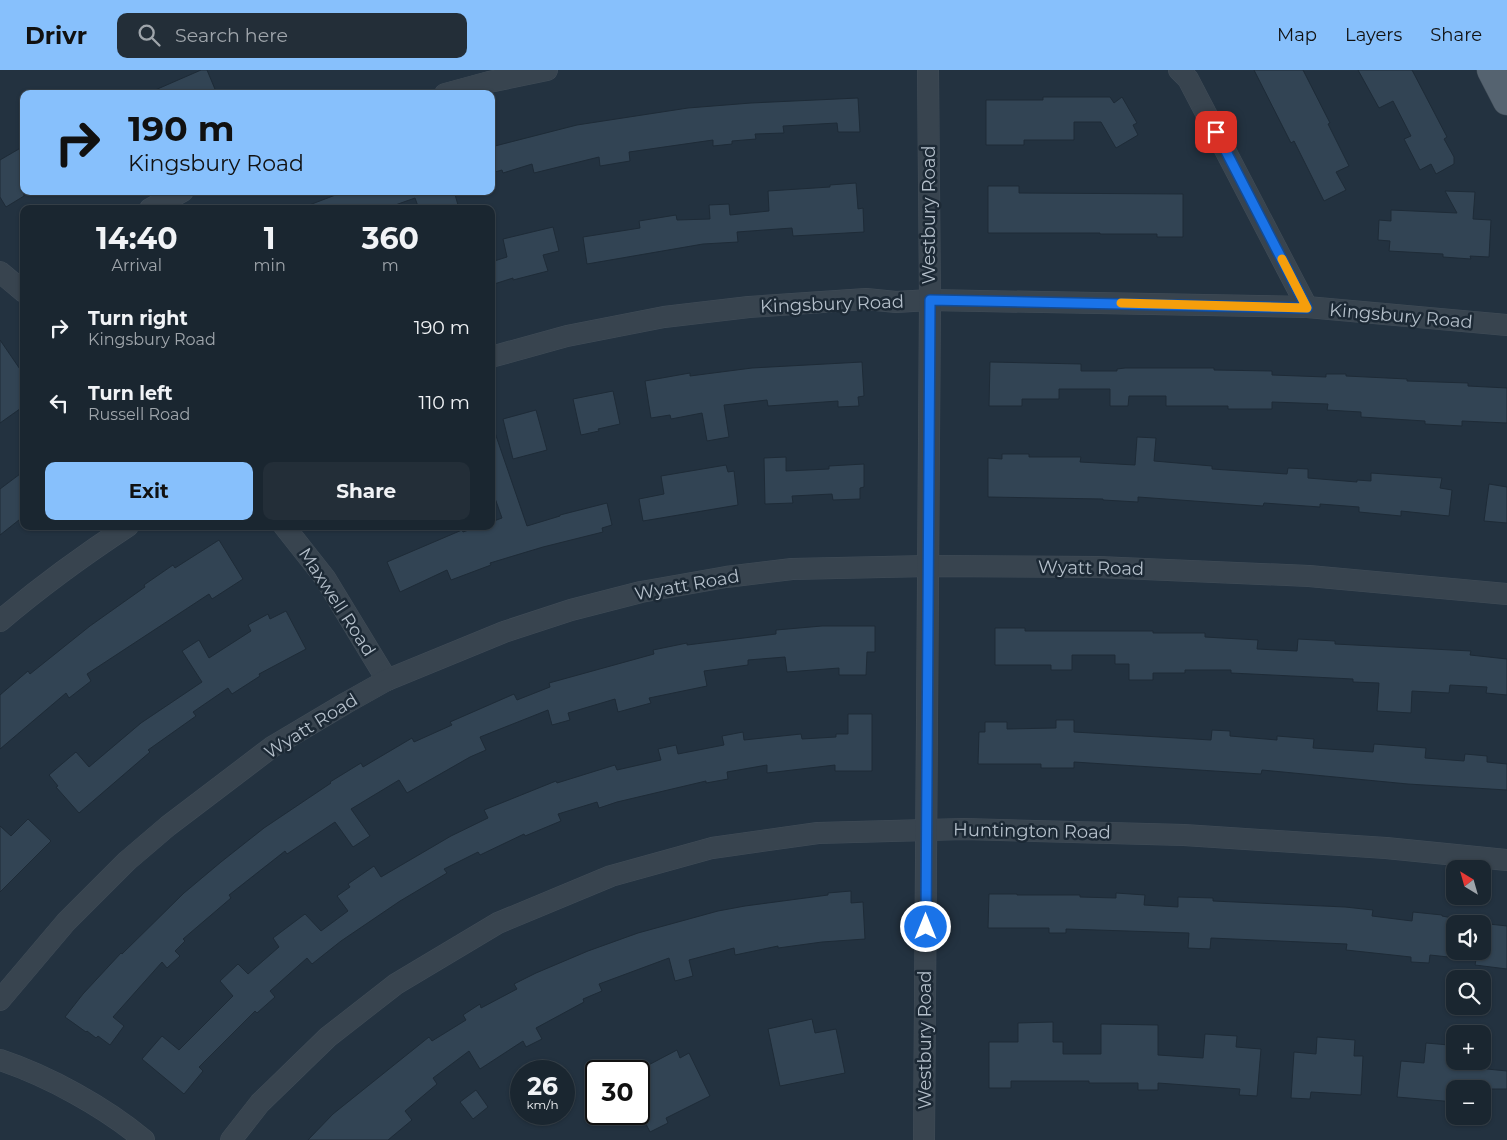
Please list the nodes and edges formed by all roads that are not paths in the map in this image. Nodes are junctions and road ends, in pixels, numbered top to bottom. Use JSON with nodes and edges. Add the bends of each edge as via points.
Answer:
{"nodes":[{"id":1,"x":547,"y":70,"type":"edge"},
{"id":2,"x":928,"y":70,"type":"edge"},
{"id":3,"x":1179,"y":70,"type":"edge"},
{"id":4,"x":1491,"y":70,"type":"edge"},
{"id":5,"x":460,"y":90,"type":"edge"},
{"id":6,"x":1507,"y":101,"type":"edge"},
{"id":7,"x":176,"y":195,"type":"edge"},
{"id":8,"x":157,"y":205,"type":"edge"},
{"id":9,"x":930,"y":300,"type":"junction"},
{"id":10,"x":1307,"y":308,"type":"junction"},
{"id":11,"x":1507,"y":325,"type":"edge"},
{"id":12,"x":495,"y":356,"type":"edge"},
{"id":13,"x":122,"y":530,"type":"edge"},
{"id":14,"x":287,"y":530,"type":"edge"},
{"id":15,"x":928,"y":566,"type":"junction"},
{"id":16,"x":1507,"y":594,"type":"edge"},
{"id":17,"x":0,"y":621,"type":"edge"},
{"id":18,"x":387,"y":680,"type":"junction"},
{"id":19,"x":927,"y":831,"type":"junction"},
{"id":20,"x":1507,"y":860,"type":"edge"},
{"id":21,"x":0,"y":1000,"type":"edge"},
{"id":22,"x":0,"y":1060,"type":"edge"},
{"id":23,"x":144,"y":1140,"type":"edge"},
{"id":24,"x":231,"y":1140,"type":"edge"},
{"id":25,"x":924,"y":1140,"type":"edge"}],
"edges":[{"from":1,"to":5,"type":"street"},
{"from":2,"to":9,"type":"street","name":"Westbury Road"},
{"from":3,"to":10,"type":"street","via":[[1188,79]]},
{"from":4,"to":6,"type":"main road"},
{"from":7,"to":8,"type":"street"},
{"from":9,"to":10,"type":"street","name":"Kingsbury Road"},
{"from":9,"to":12,"type":"street","name":"Kingsbury Road","via":[[896,302],[866,299],[748,306],[664,317],[567,336]]},
{"from":9,"to":15,"type":"street","name":"Westbury Road"},
{"from":10,"to":11,"type":"street","name":"Kingsbury Road"},
{"from":13,"to":17,"type":"street"},
{"from":14,"to":18,"type":"street","name":"Maxwell Road","via":[[325,578]]},
{"from":15,"to":16,"type":"street","name":"Wyatt Road","via":[[1098,567],[1309,576]]},
{"from":15,"to":18,"type":"street","name":"Wyatt Road","via":[[792,570],[726,577],[641,592],[504,632]]},
{"from":15,"to":19,"type":"street","name":"Westbury Road"},
{"from":18,"to":21,"type":"street","name":"Wyatt Road","via":[[272,747],[168,826],[66,922]]},
{"from":19,"to":20,"type":"street","name":"Huntington Road","via":[[964,828],[1184,835],[1386,848]]},
{"from":19,"to":24,"type":"street","name":"Huntington Road","via":[[818,833],[712,848],[611,876],[498,923],[396,984],[328,1037],[260,1103]]},
{"from":19,"to":25,"type":"street","name":"Westbury Road"},
{"from":22,"to":23,"type":"street","via":[[24,1068],[88,1102]]}]}
